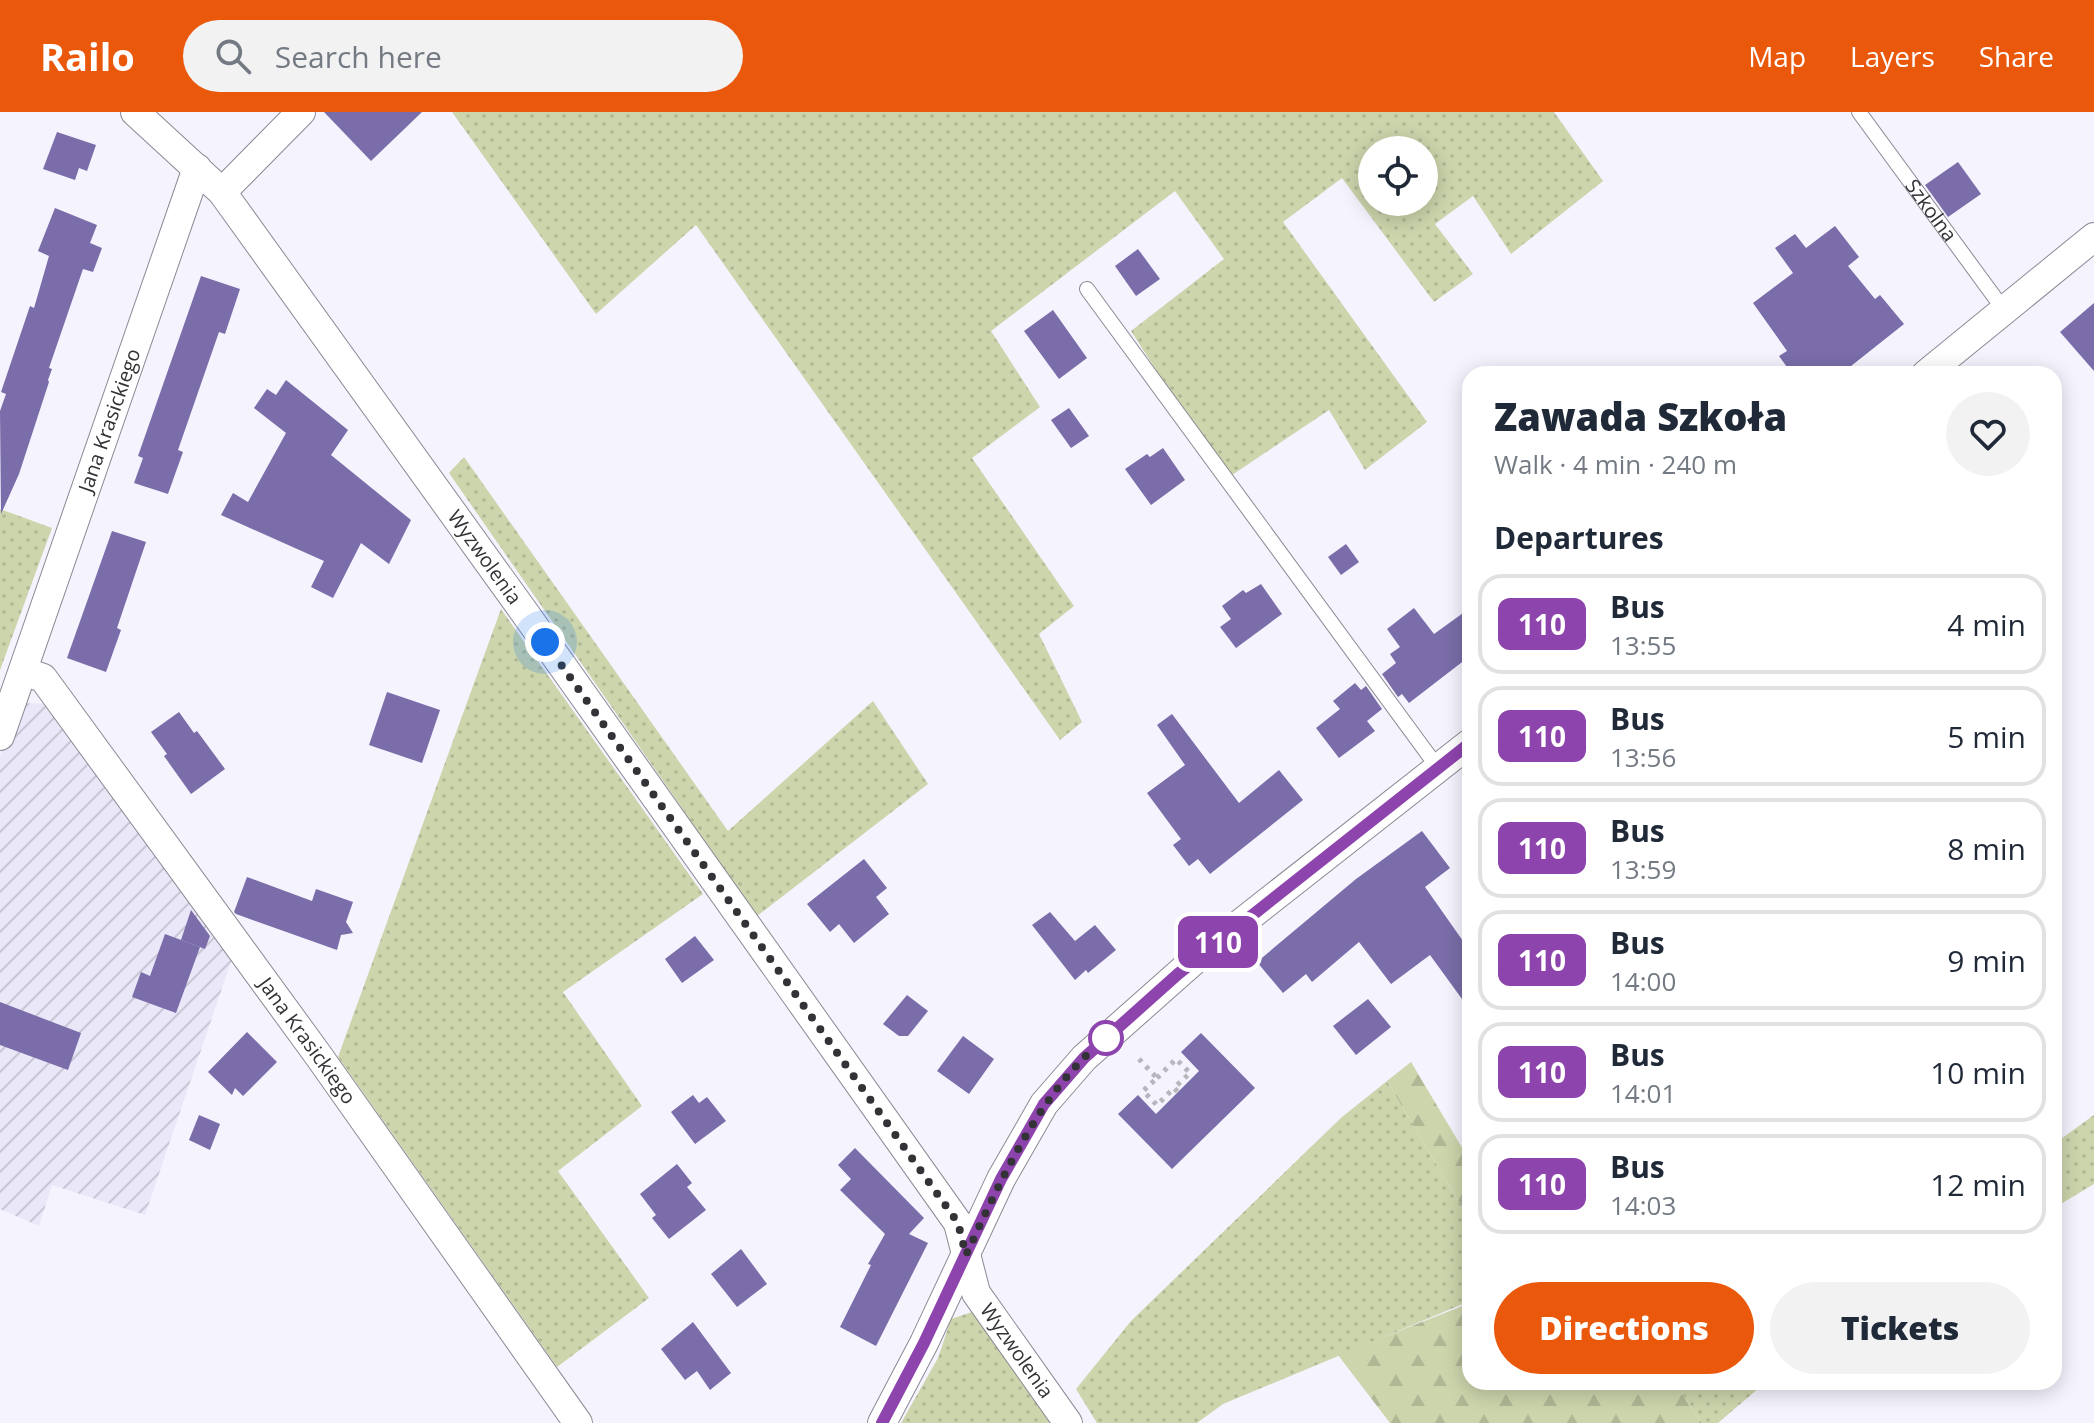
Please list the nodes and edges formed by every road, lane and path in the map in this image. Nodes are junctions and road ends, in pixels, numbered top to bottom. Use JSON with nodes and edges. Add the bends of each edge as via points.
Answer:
{"nodes":[{"id":1,"x":135,"y":112,"type":"edge"},
{"id":2,"x":301,"y":112,"type":"edge"},
{"id":3,"x":1859,"y":112,"type":"edge"},
{"id":4,"x":197,"y":168,"type":"junction"},
{"id":5,"x":222,"y":192,"type":"junction"},
{"id":6,"x":2094,"y":237,"type":"edge"},
{"id":7,"x":1087,"y":289,"type":"dead end"},
{"id":8,"x":2004,"y":310,"type":"junction"},
{"id":9,"x":1936,"y":366,"type":"edge"},
{"id":10,"x":23,"y":671,"type":"junction"},
{"id":11,"x":0,"y":736,"type":"edge"},
{"id":12,"x":1462,"y":749,"type":"edge"},
{"id":13,"x":1438,"y":768,"type":"junction"},
{"id":14,"x":1139,"y":1059,"type":"dead end"},
{"id":15,"x":1157,"y":1078,"type":"junction"},
{"id":16,"x":966,"y":1255,"type":"junction"},
{"id":17,"x":578,"y":1423,"type":"edge"},
{"id":18,"x":882,"y":1423,"type":"edge"},
{"id":19,"x":1068,"y":1423,"type":"edge"}],
"edges":[{"from":1,"to":4,"type":"street","name":"Wyzwolenia"},
{"from":2,"to":5,"type":"street"},
{"from":3,"to":8,"type":"lane","name":"Szkolna"},
{"from":4,"to":5,"type":"street","name":"Wyzwolenia"},
{"from":4,"to":10,"type":"street","name":"Jana Krasickiego"},
{"from":5,"to":16,"type":"street","name":"Wyzwolenia","via":[[958,1223]]},
{"from":6,"to":8,"type":"street"},
{"from":7,"to":13,"type":"lane"},
{"from":8,"to":9,"type":"street"},
{"from":10,"to":11,"type":"street","name":"Jana Krasickiego"},
{"from":10,"to":17,"type":"street","name":"Jana Krasickiego","via":[[43,678]]},
{"from":12,"to":13,"type":"street"},
{"from":13,"to":16,"type":"street","via":[[1199,956],[1084,1058],[1044,1104]]},
{"from":14,"to":15,"type":"path"},
{"from":15,"to":15,"type":"path","via":[[1176,1059],[1190,1073],[1157,1105],[1143,1091]]},
{"from":16,"to":18,"type":"street"},
{"from":16,"to":19,"type":"street","name":"Wyzwolenia","via":[[976,1293]]}]}
